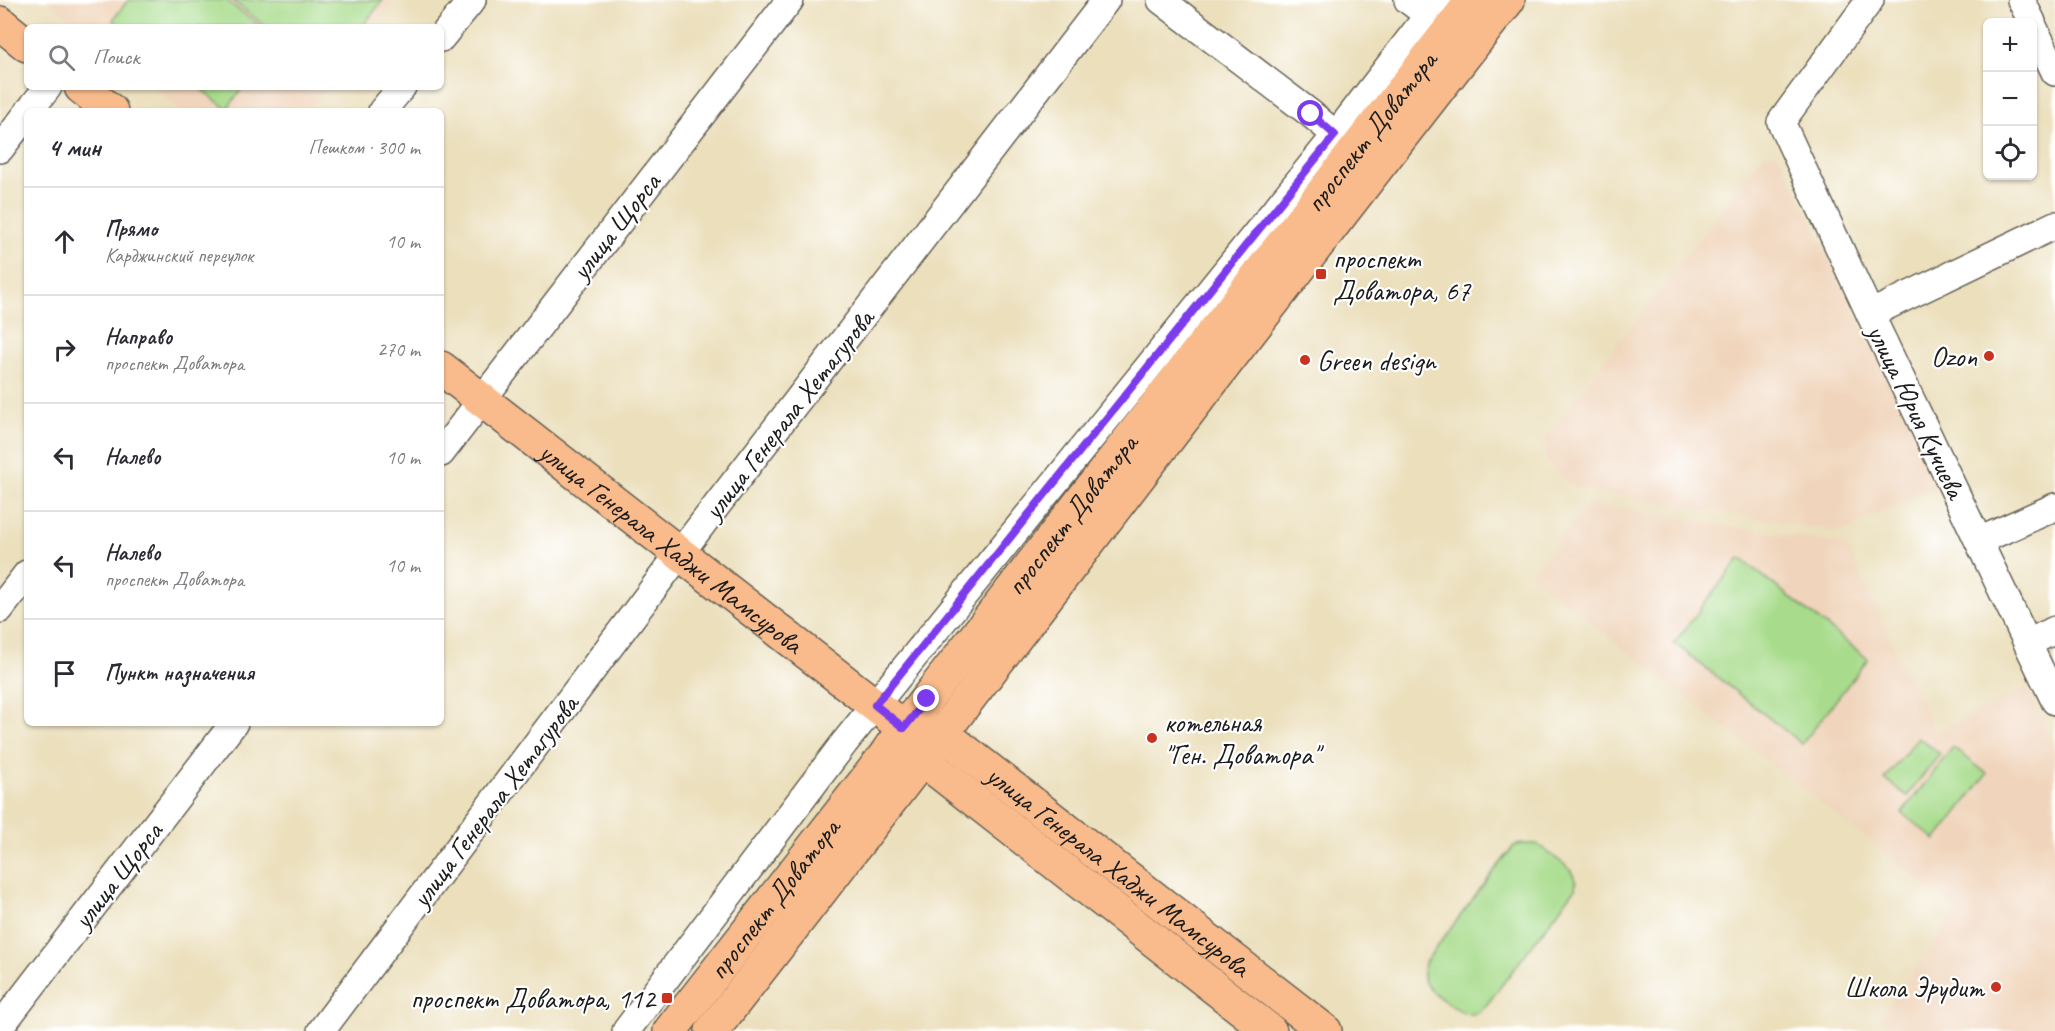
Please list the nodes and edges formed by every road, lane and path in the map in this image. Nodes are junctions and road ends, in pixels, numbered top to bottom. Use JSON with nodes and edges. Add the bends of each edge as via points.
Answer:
{"nodes":[{"id":1,"x":472,"y":0,"type":"edge"},
{"id":2,"x":790,"y":0,"type":"edge"},
{"id":3,"x":1106,"y":0,"type":"edge"},
{"id":4,"x":1161,"y":0,"type":"edge"},
{"id":5,"x":1473,"y":0,"type":"edge"},
{"id":6,"x":1508,"y":0,"type":"edge"},
{"id":7,"x":1870,"y":0,"type":"edge"},
{"id":8,"x":2021,"y":0,"type":"edge"},
{"id":9,"x":1426,"y":5,"type":"edge"},
{"id":10,"x":2030,"y":18,"type":"edge"},
{"id":11,"x":0,"y":24,"type":"edge"},
{"id":12,"x":444,"y":34,"type":"edge"},
{"id":13,"x":2037,"y":34,"type":"edge"},
{"id":14,"x":24,"y":43,"type":"edge"},
{"id":15,"x":2055,"y":72,"type":"edge"},
{"id":16,"x":46,"y":90,"type":"edge"},
{"id":17,"x":85,"y":90,"type":"edge"},
{"id":18,"x":400,"y":90,"type":"edge"},
{"id":19,"x":31,"y":108,"type":"edge"},
{"id":20,"x":107,"y":108,"type":"edge"},
{"id":21,"x":384,"y":108,"type":"edge"},
{"id":22,"x":24,"y":117,"type":"edge"},
{"id":23,"x":1335,"y":135,"type":"junction"},
{"id":24,"x":0,"y":149,"type":"edge"},
{"id":25,"x":2055,"y":225,"type":"edge"},
{"id":26,"x":1870,"y":314,"type":"junction"},
{"id":27,"x":444,"y":370,"type":"edge"},
{"id":28,"x":482,"y":400,"type":"junction"},
{"id":29,"x":444,"y":449,"type":"edge"},
{"id":30,"x":2055,"y":507,"type":"edge"},
{"id":31,"x":1979,"y":541,"type":"junction"},
{"id":32,"x":680,"y":553,"type":"junction"},
{"id":33,"x":24,"y":578,"type":"edge"},
{"id":34,"x":0,"y":609,"type":"edge"},
{"id":35,"x":2055,"y":630,"type":"edge"},
{"id":36,"x":2028,"y":643,"type":"junction"},
{"id":37,"x":2055,"y":700,"type":"edge"},
{"id":38,"x":875,"y":705,"type":"junction"},
{"id":39,"x":232,"y":726,"type":"edge"},
{"id":40,"x":904,"y":728,"type":"junction"},
{"id":41,"x":942,"y":733,"type":"junction"},
{"id":42,"x":922,"y":759,"type":"junction"},
{"id":43,"x":1216,"y":946,"type":"junction"},
{"id":44,"x":1197,"y":973,"type":"junction"},
{"id":45,"x":7,"y":1024,"type":"edge"},
{"id":46,"x":321,"y":1031,"type":"edge"},
{"id":47,"x":626,"y":1031,"type":"edge"},
{"id":48,"x":670,"y":1031,"type":"edge"},
{"id":49,"x":712,"y":1031,"type":"edge"},
{"id":50,"x":1270,"y":1031,"type":"edge"},
{"id":51,"x":1325,"y":1031,"type":"edge"}],
"edges":[{"from":1,"to":12,"type":"street"},
{"from":2,"to":28,"type":"street","name":"улица Щорса"},
{"from":3,"to":32,"type":"street","name":"улица Генерала Хетагурова"},
{"from":4,"to":23,"type":"street"},
{"from":5,"to":40,"type":"main road","name":"проспект Доватора"},
{"from":6,"to":41,"type":"main road","name":"проспект Доватора"},
{"from":7,"to":26,"type":"street","name":"улица Юрия Кучиева","via":[[1781,122]]},
{"from":8,"to":10,"type":"street"},
{"from":9,"to":23,"type":"street","name":"проспект Доватора"},
{"from":11,"to":14,"type":"main road"},
{"from":13,"to":15,"type":"street"},
{"from":16,"to":19,"type":"street"},
{"from":17,"to":20,"type":"main road"},
{"from":18,"to":21,"type":"street"},
{"from":22,"to":24,"type":"street"},
{"from":23,"to":38,"type":"street","name":"проспект Доватора"},
{"from":25,"to":26,"type":"street"},
{"from":26,"to":31,"type":"street","name":"улица Юрия Кучиева"},
{"from":27,"to":28,"type":"main road","name":"улица Генерала Хаджи Мамсурова"},
{"from":28,"to":29,"type":"street","name":"улица Щорса"},
{"from":28,"to":32,"type":"main road","name":"улица Генерала Хаджи Мамсурова"},
{"from":30,"to":31,"type":"street"},
{"from":31,"to":36,"type":"street","name":"улица Юрия Кучиева"},
{"from":32,"to":38,"type":"main road","name":"улица Генерала Хаджи Мамсурова"},
{"from":32,"to":46,"type":"street","name":"улица Генерала Хетагурова"},
{"from":33,"to":34,"type":"street"},
{"from":35,"to":36,"type":"street"},
{"from":36,"to":37,"type":"street","name":"улица Юрия Кучиева"},
{"from":38,"to":40,"type":"main road","name":"улица Генерала Хаджи Мамсурова"},
{"from":38,"to":47,"type":"street","name":"проспект Доватора"},
{"from":39,"to":45,"type":"street","name":"улица Щорса"},
{"from":40,"to":41,"type":"main road"},
{"from":40,"to":42,"type":"main road","name":"улица Генерала Хаджи Мамсурова"},
{"from":40,"to":48,"type":"main road","name":"проспект Доватора"},
{"from":41,"to":42,"type":"main road","name":"проспект Доватора"},
{"from":41,"to":43,"type":"main road","name":"улица Генерала Хаджи Мамсурова"},
{"from":42,"to":44,"type":"main road","name":"улица Генерала Хаджи Мамсурова"},
{"from":42,"to":49,"type":"main road","name":"проспект Доватора"},
{"from":43,"to":44,"type":"main road"},
{"from":43,"to":51,"type":"main road","name":"улица Генерала Хаджи Мамсурова"},
{"from":44,"to":50,"type":"main road","name":"улица Генерала Хаджи Мамсурова"}]}
